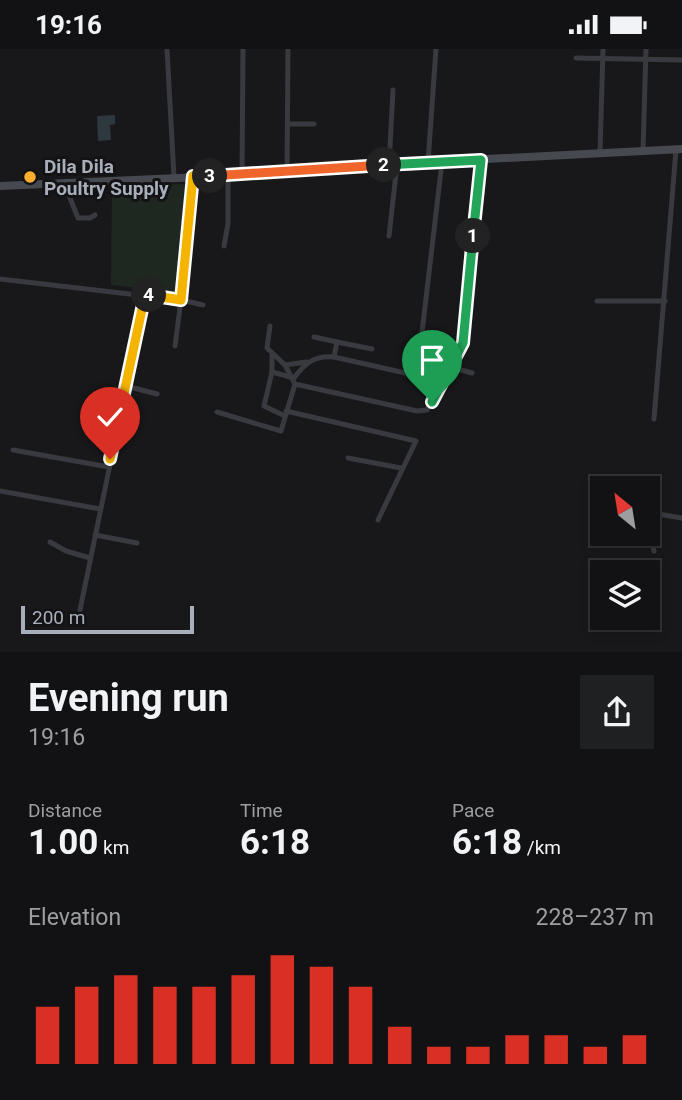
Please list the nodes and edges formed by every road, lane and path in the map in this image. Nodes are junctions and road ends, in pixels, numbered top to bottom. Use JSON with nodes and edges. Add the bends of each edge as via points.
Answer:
{"nodes":[{"id":1,"x":167,"y":49,"type":"edge"},
{"id":2,"x":243,"y":49,"type":"edge"},
{"id":3,"x":288,"y":49,"type":"edge"},
{"id":4,"x":436,"y":49,"type":"edge"},
{"id":5,"x":603,"y":49,"type":"edge"},
{"id":6,"x":646,"y":49,"type":"edge"},
{"id":7,"x":576,"y":58,"type":"dead end"},
{"id":8,"x":603,"y":58,"type":"junction"},
{"id":9,"x":645,"y":59,"type":"junction"},
{"id":10,"x":682,"y":60,"type":"edge"},
{"id":11,"x":393,"y":90,"type":"dead end"},
{"id":12,"x":288,"y":124,"type":"junction"},
{"id":13,"x":314,"y":124,"type":"dead end"},
{"id":14,"x":679,"y":150,"type":"edge"},
{"id":15,"x":643,"y":151,"type":"junction"},
{"id":16,"x":600,"y":153,"type":"junction"},
{"id":17,"x":481,"y":160,"type":"junction"},
{"id":18,"x":428,"y":162,"type":"junction"},
{"id":19,"x":442,"y":162,"type":"junction"},
{"id":20,"x":393,"y":165,"type":"junction"},
{"id":21,"x":286,"y":173,"type":"junction"},
{"id":22,"x":242,"y":175,"type":"junction"},
{"id":23,"x":193,"y":176,"type":"junction"},
{"id":24,"x":228,"y":176,"type":"junction"},
{"id":25,"x":174,"y":177,"type":"junction"},
{"id":26,"x":64,"y":183,"type":"junction"},
{"id":27,"x":0,"y":186,"type":"edge"},
{"id":28,"x":95,"y":215,"type":"dead end"},
{"id":29,"x":389,"y":236,"type":"dead end"},
{"id":30,"x":224,"y":246,"type":"dead end"},
{"id":31,"x":0,"y":279,"type":"edge"},
{"id":32,"x":145,"y":295,"type":"junction"},
{"id":33,"x":181,"y":300,"type":"junction"},
{"id":34,"x":597,"y":301,"type":"dead end"},
{"id":35,"x":664,"y":301,"type":"junction"},
{"id":36,"x":203,"y":305,"type":"dead end"},
{"id":37,"x":270,"y":326,"type":"dead end"},
{"id":38,"x":314,"y":337,"type":"dead end"},
{"id":39,"x":421,"y":341,"type":"dead end"},
{"id":40,"x":337,"y":342,"type":"junction"},
{"id":41,"x":175,"y":346,"type":"dead end"},
{"id":42,"x":372,"y":349,"type":"dead end"},
{"id":43,"x":272,"y":355,"type":"junction"},
{"id":44,"x":334,"y":357,"type":"junction"},
{"id":45,"x":309,"y":361,"type":"junction"},
{"id":46,"x":285,"y":365,"type":"junction"},
{"id":47,"x":451,"y":367,"type":"junction"},
{"id":48,"x":272,"y":372,"type":"junction"},
{"id":49,"x":472,"y":373,"type":"dead end"},
{"id":50,"x":294,"y":381,"type":"junction"},
{"id":51,"x":441,"y":381,"type":"junction"},
{"id":52,"x":126,"y":386,"type":"junction"},
{"id":53,"x":157,"y":394,"type":"dead end"},
{"id":54,"x":218,"y":412,"type":"dead end"},
{"id":55,"x":285,"y":413,"type":"junction"},
{"id":56,"x":653,"y":419,"type":"dead end"},
{"id":57,"x":13,"y":450,"type":"dead end"},
{"id":58,"x":348,"y":458,"type":"dead end"},
{"id":59,"x":109,"y":467,"type":"junction"},
{"id":60,"x":401,"y":468,"type":"junction"},
{"id":61,"x":0,"y":491,"type":"edge"},
{"id":62,"x":100,"y":509,"type":"junction"},
{"id":63,"x":660,"y":514,"type":"edge"},
{"id":64,"x":682,"y":518,"type":"edge"},
{"id":65,"x":377,"y":520,"type":"dead end"},
{"id":66,"x":95,"y":535,"type":"junction"},
{"id":67,"x":50,"y":542,"type":"dead end"},
{"id":68,"x":137,"y":543,"type":"dead end"},
{"id":69,"x":653,"y":546,"type":"edge"},
{"id":70,"x":654,"y":551,"type":"dead end"},
{"id":71,"x":90,"y":558,"type":"junction"},
{"id":72,"x":80,"y":610,"type":"dead end"}],
"edges":[{"from":1,"to":25,"type":"street"},
{"from":2,"to":22,"type":"street"},
{"from":3,"to":12,"type":"street"},
{"from":4,"to":18,"type":"street"},
{"from":5,"to":8,"type":"street"},
{"from":6,"to":9,"type":"street"},
{"from":7,"to":8,"type":"street"},
{"from":8,"to":9,"type":"street"},
{"from":8,"to":16,"type":"street"},
{"from":9,"to":10,"type":"street"},
{"from":9,"to":15,"type":"street"},
{"from":11,"to":20,"type":"street"},
{"from":12,"to":13,"type":"street"},
{"from":12,"to":21,"type":"street"},
{"from":14,"to":15,"type":"main road"},
{"from":14,"to":35,"type":"street"},
{"from":15,"to":16,"type":"main road"},
{"from":16,"to":17,"type":"main road"},
{"from":17,"to":19,"type":"main road"},
{"from":17,"to":47,"type":"street","via":[[463,343]]},
{"from":18,"to":19,"type":"main road"},
{"from":18,"to":20,"type":"main road"},
{"from":19,"to":39,"type":"street"},
{"from":20,"to":21,"type":"main road"},
{"from":20,"to":29,"type":"street"},
{"from":21,"to":22,"type":"main road"},
{"from":22,"to":24,"type":"main road"},
{"from":23,"to":24,"type":"main road"},
{"from":23,"to":25,"type":"main road"},
{"from":23,"to":33,"type":"street"},
{"from":24,"to":30,"type":"street"},
{"from":25,"to":26,"type":"main road"},
{"from":26,"to":27,"type":"main road"},
{"from":26,"to":28,"type":"street","via":[[78,218]]},
{"from":31,"to":32,"type":"street"},
{"from":32,"to":33,"type":"street"},
{"from":32,"to":52,"type":"street"},
{"from":33,"to":36,"type":"street"},
{"from":33,"to":41,"type":"street"},
{"from":34,"to":35,"type":"street"},
{"from":35,"to":56,"type":"street"},
{"from":37,"to":43,"type":"street","via":[[266,346]]},
{"from":38,"to":40,"type":"street"},
{"from":40,"to":42,"type":"street"},
{"from":40,"to":44,"type":"street"},
{"from":43,"to":46,"type":"street"},
{"from":43,"to":48,"type":"street"},
{"from":44,"to":45,"type":"street"},
{"from":44,"to":51,"type":"street"},
{"from":45,"to":46,"type":"street"},
{"from":45,"to":50,"type":"street"},
{"from":46,"to":50,"type":"street"},
{"from":47,"to":49,"type":"street"},
{"from":47,"to":51,"type":"street"},
{"from":48,"to":50,"type":"street"},
{"from":48,"to":55,"type":"street","via":[[264,406]]},
{"from":50,"to":51,"type":"street","via":[[422,412]]},
{"from":50,"to":55,"type":"street"},
{"from":52,"to":53,"type":"street"},
{"from":52,"to":59,"type":"street"},
{"from":54,"to":55,"type":"street","via":[[281,431]]},
{"from":55,"to":60,"type":"street","via":[[416,441]]},
{"from":57,"to":59,"type":"street"},
{"from":58,"to":60,"type":"street"},
{"from":59,"to":62,"type":"street"},
{"from":60,"to":65,"type":"street"},
{"from":61,"to":62,"type":"street"},
{"from":62,"to":66,"type":"street"},
{"from":63,"to":64,"type":"street"},
{"from":66,"to":68,"type":"street"},
{"from":66,"to":71,"type":"street"},
{"from":67,"to":71,"type":"street"},
{"from":69,"to":70,"type":"street"},
{"from":71,"to":72,"type":"street"}]}
